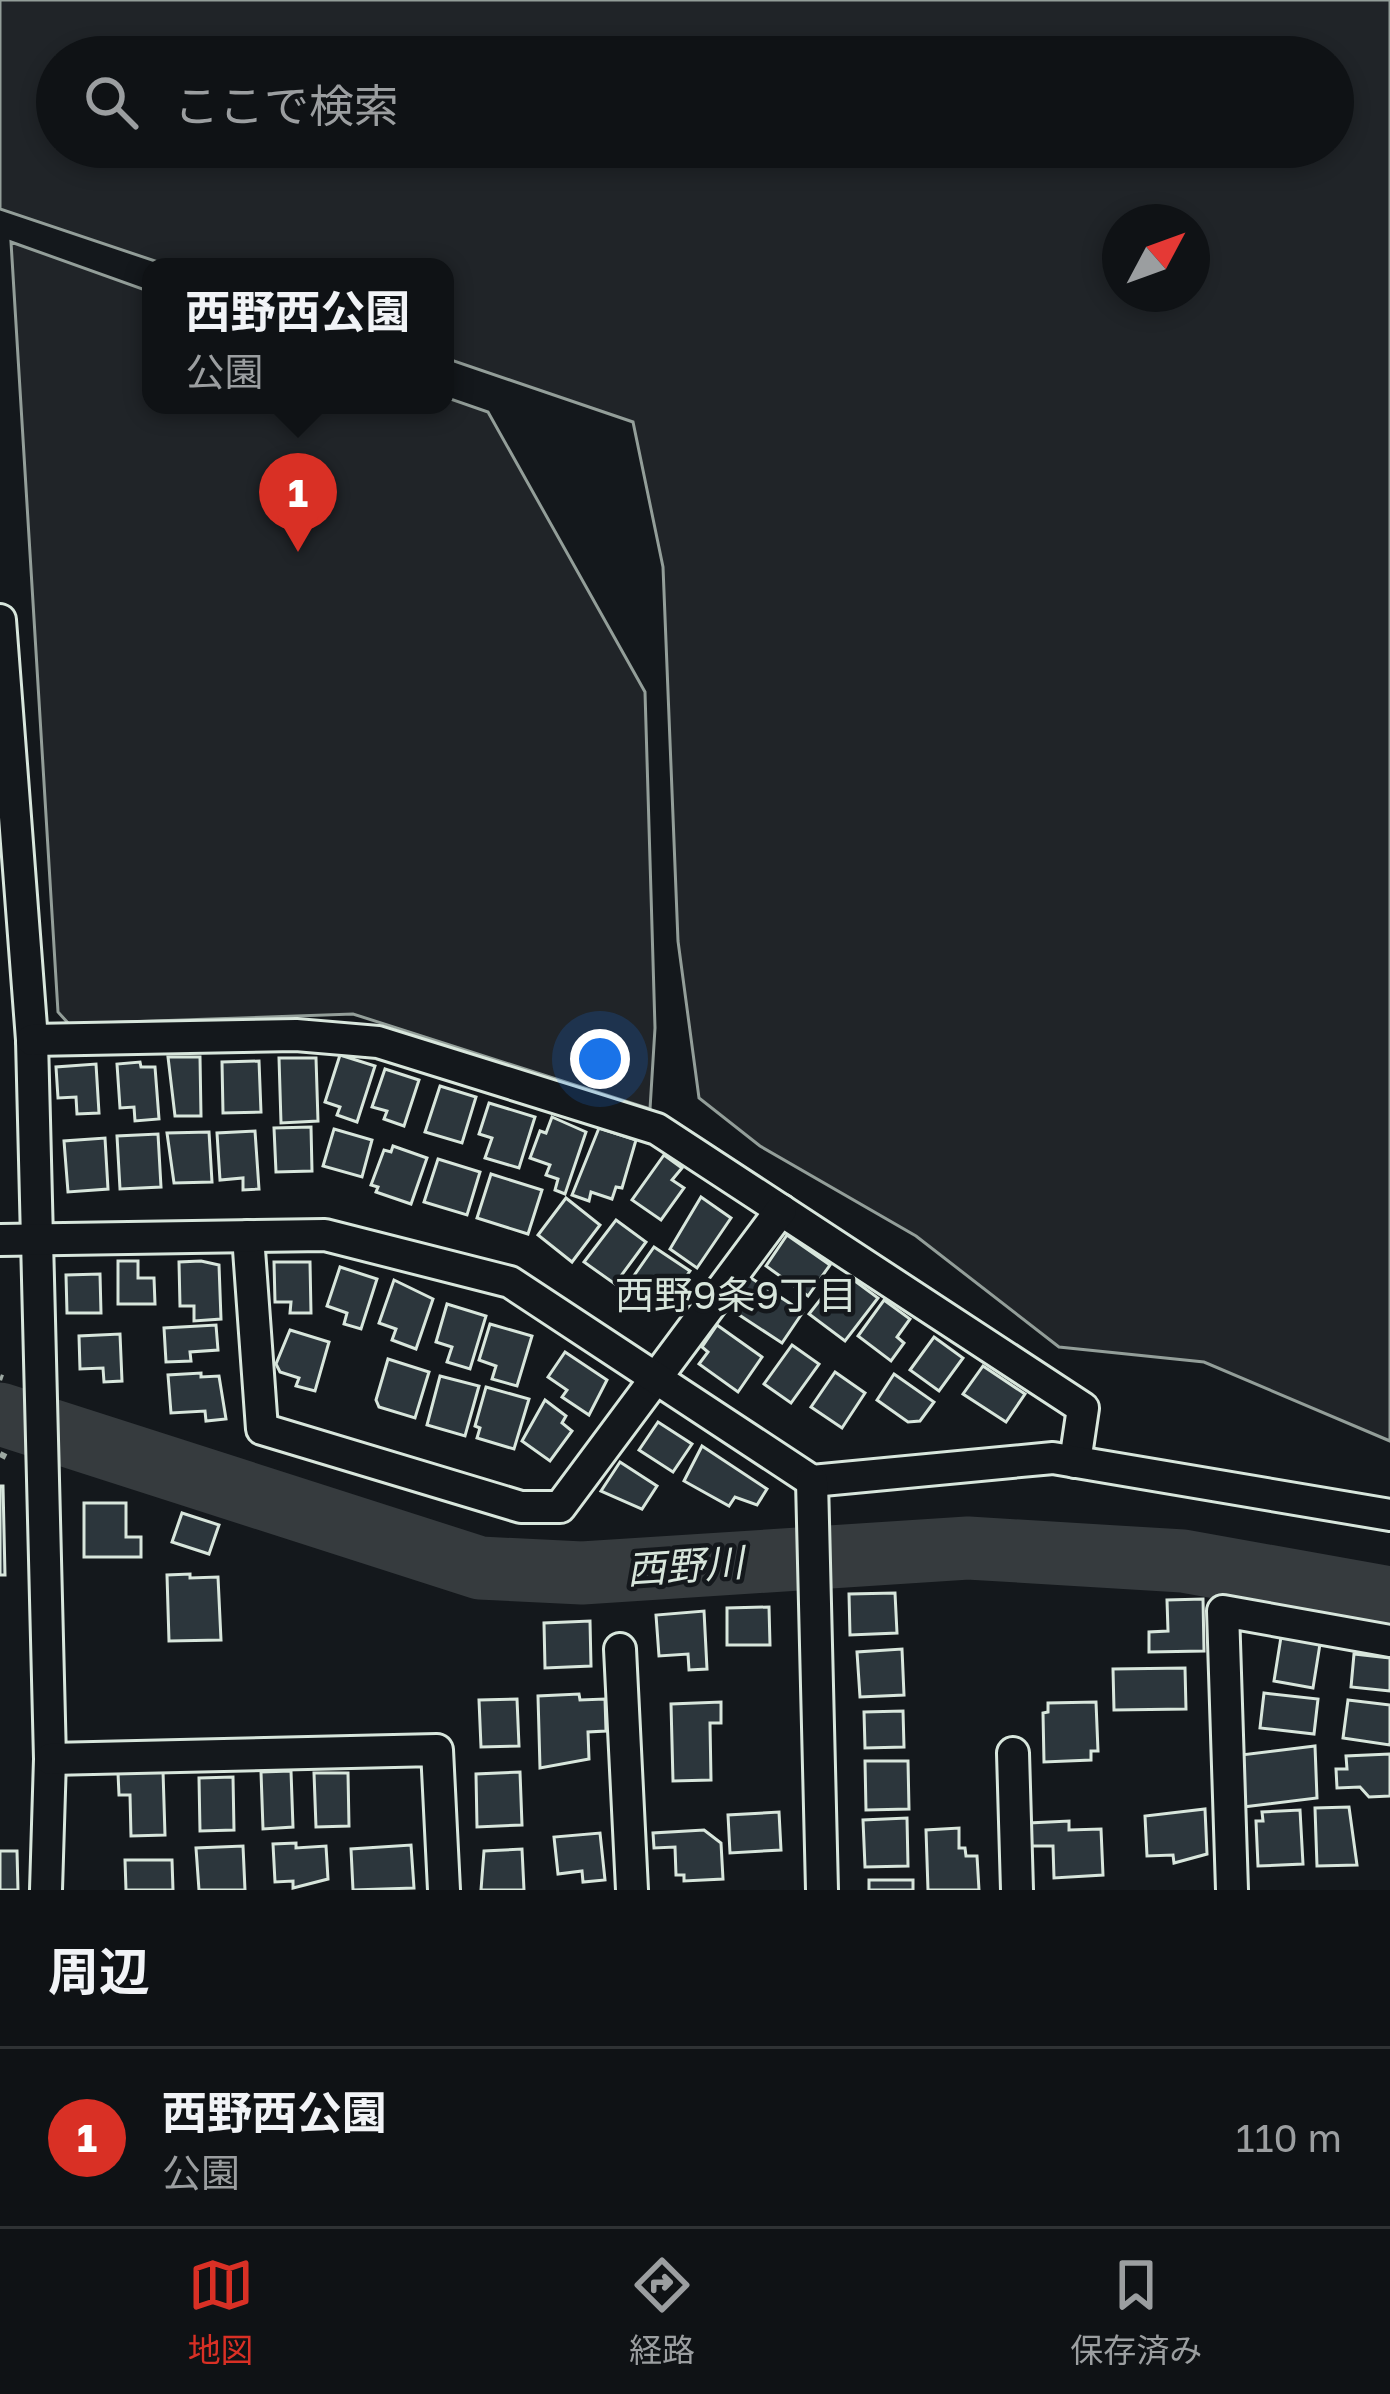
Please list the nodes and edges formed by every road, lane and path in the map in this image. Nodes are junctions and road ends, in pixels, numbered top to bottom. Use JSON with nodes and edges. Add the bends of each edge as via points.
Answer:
{"nodes":[{"id":1,"x":0,"y":620,"type":"edge"},
{"id":2,"x":32,"y":1040,"type":"junction"},
{"id":3,"x":781,"y":1210,"type":"junction"},
{"id":4,"x":248,"y":1236,"type":"junction"},
{"id":5,"x":36,"y":1239,"type":"junction"},
{"id":6,"x":0,"y":1240,"type":"edge"},
{"id":7,"x":656,"y":1378,"type":"junction"},
{"id":8,"x":1075,"y":1462,"type":"junction"},
{"id":9,"x":812,"y":1481,"type":"junction"},
{"id":10,"x":1390,"y":1515,"type":"edge"},
{"id":11,"x":1390,"y":1642,"type":"edge"},
{"id":12,"x":620,"y":1649,"type":"dead end"},
{"id":13,"x":1013,"y":1753,"type":"dead end"},
{"id":14,"x":50,"y":1759,"type":"junction"},
{"id":15,"x":46,"y":1890,"type":"edge"},
{"id":16,"x":444,"y":1890,"type":"edge"},
{"id":17,"x":632,"y":1890,"type":"edge"},
{"id":18,"x":822,"y":1890,"type":"edge"},
{"id":19,"x":1017,"y":1890,"type":"edge"},
{"id":20,"x":1232,"y":1890,"type":"edge"}],
"edges":[{"from":1,"to":2,"type":"street"},
{"from":2,"to":3,"type":"street","via":[[296,1035],[378,1042],[657,1129]]},
{"from":2,"to":5,"type":"street"},
{"from":3,"to":7,"type":"street"},
{"from":3,"to":8,"type":"street","via":[[1082,1408]]},
{"from":4,"to":5,"type":"street"},
{"from":4,"to":7,"type":"street","via":[[325,1235],[510,1282]]},
{"from":4,"to":7,"type":"street","via":[[262,1429],[521,1507],[560,1507]]},
{"from":5,"to":6,"type":"street"},
{"from":5,"to":14,"type":"street"},
{"from":7,"to":9,"type":"street"},
{"from":8,"to":9,"type":"street"},
{"from":8,"to":10,"type":"street"},
{"from":9,"to":18,"type":"street"},
{"from":11,"to":20,"type":"street","via":[[1223,1611]]},
{"from":12,"to":17,"type":"street"},
{"from":13,"to":19,"type":"street"},
{"from":14,"to":15,"type":"street"},
{"from":14,"to":16,"type":"street","via":[[436,1750]]}]}
